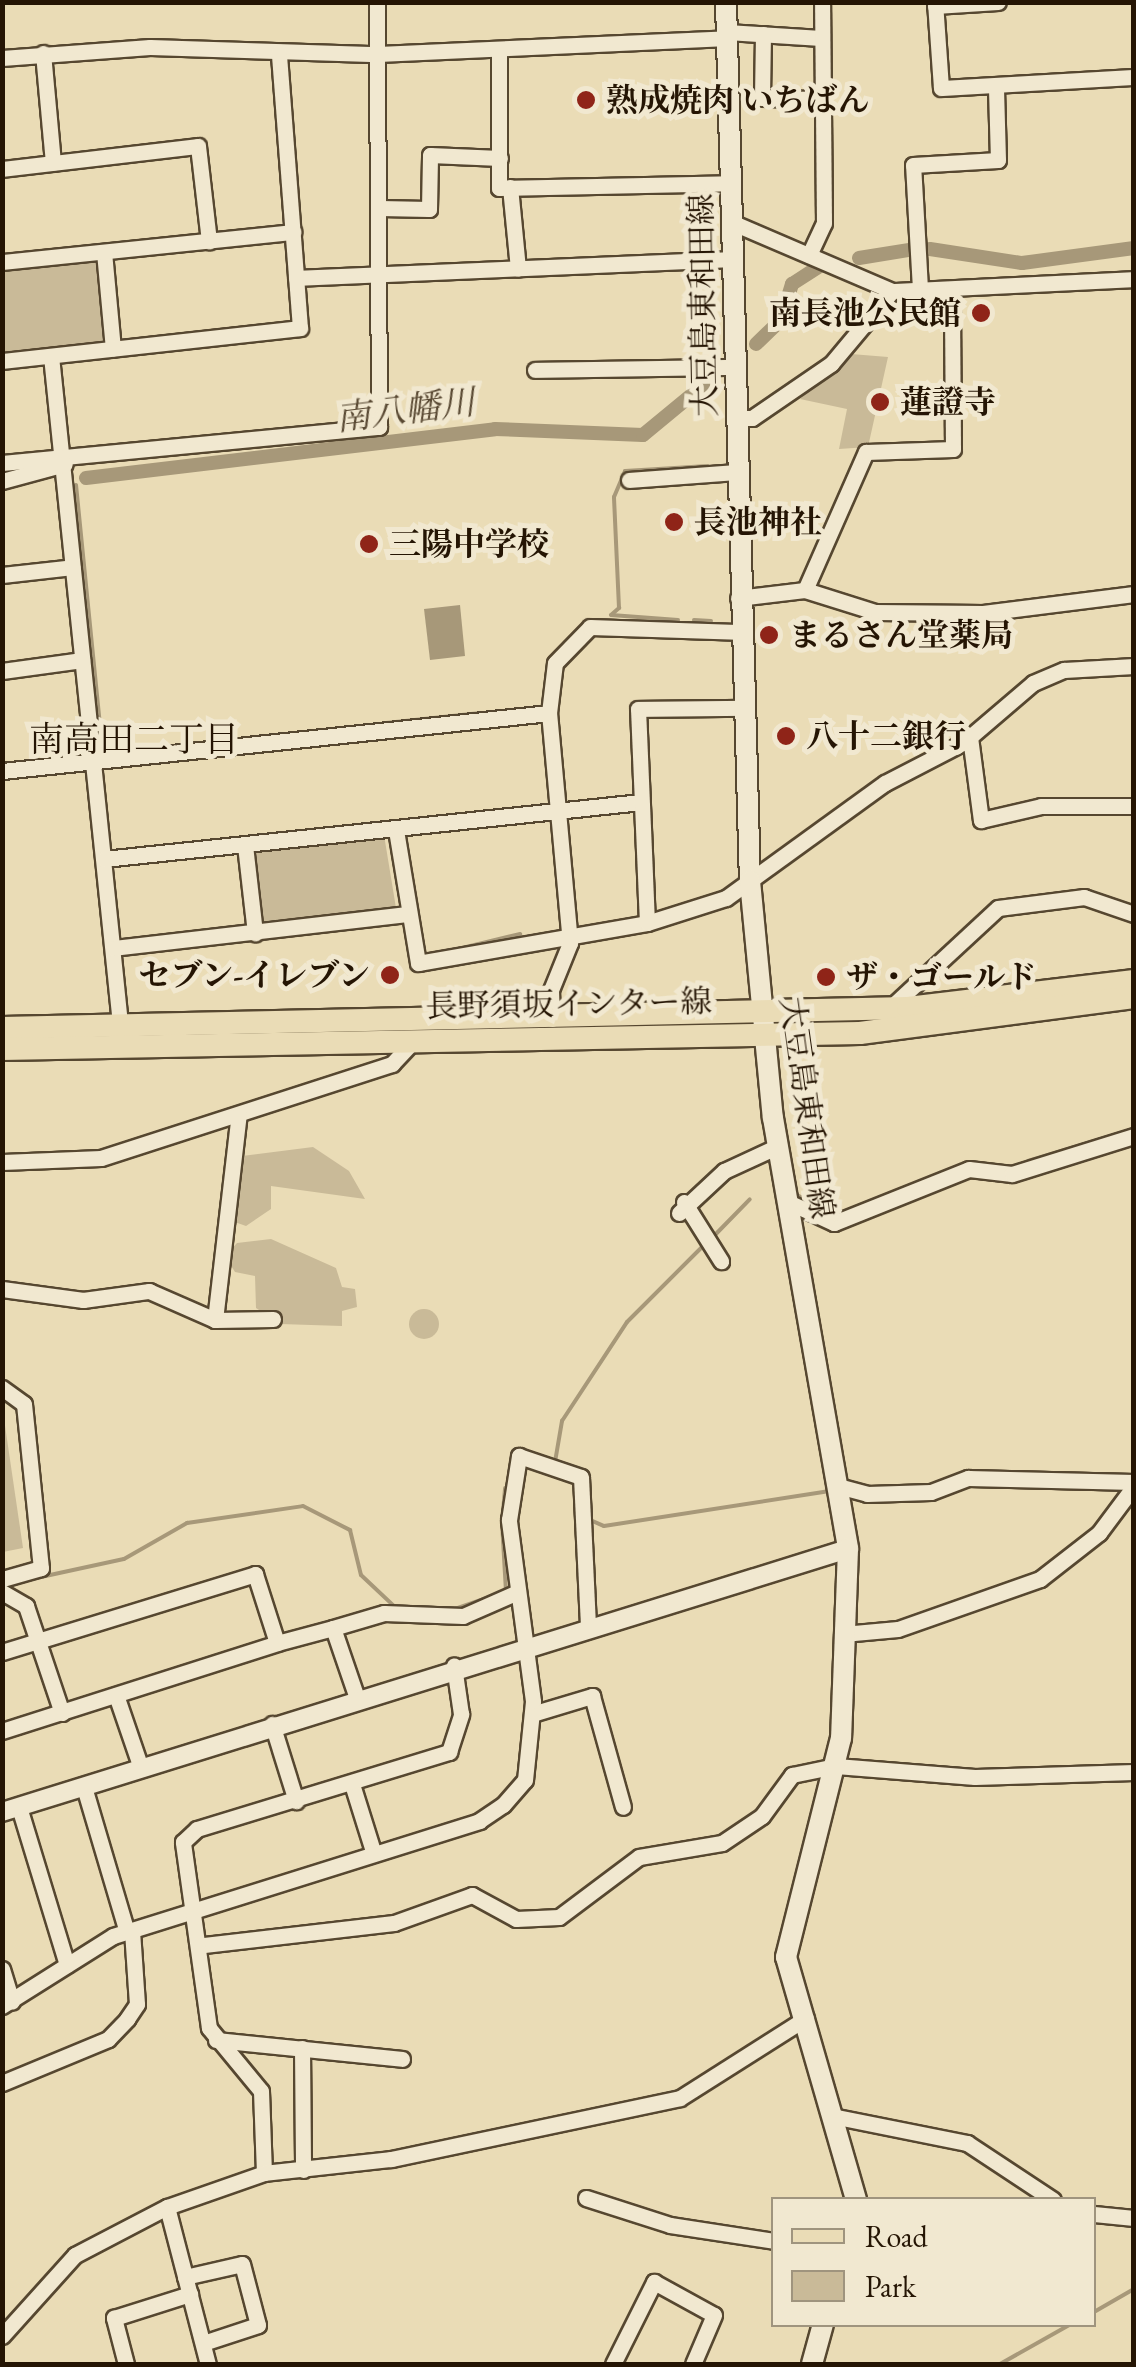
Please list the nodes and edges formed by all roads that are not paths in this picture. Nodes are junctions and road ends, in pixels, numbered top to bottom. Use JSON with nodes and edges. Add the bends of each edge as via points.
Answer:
{"nodes":[{"id":1,"x":377,"y":2,"type":"edge"},
{"id":2,"x":726,"y":2,"type":"edge"},
{"id":3,"x":822,"y":2,"type":"edge"},
{"id":4,"x":998,"y":2,"type":"edge"},
{"id":5,"x":935,"y":4,"type":"edge"},
{"id":6,"x":764,"y":34,"type":"junction"},
{"id":7,"x":727,"y":35,"type":"junction"},
{"id":8,"x":820,"y":38,"type":"junction"},
{"id":9,"x":498,"y":51,"type":"junction"},
{"id":10,"x":279,"y":52,"type":"junction"},
{"id":11,"x":42,"y":53,"type":"junction"},
{"id":12,"x":378,"y":54,"type":"junction"},
{"id":13,"x":2,"y":58,"type":"edge"},
{"id":14,"x":1134,"y":77,"type":"edge"},
{"id":15,"x":996,"y":87,"type":"junction"},
{"id":16,"x":819,"y":99,"type":"junction"},
{"id":17,"x":500,"y":158,"type":"junction"},
{"id":18,"x":52,"y":163,"type":"junction"},
{"id":19,"x":2,"y":169,"type":"edge"},
{"id":20,"x":730,"y":183,"type":"junction"},
{"id":21,"x":510,"y":187,"type":"junction"},
{"id":22,"x":380,"y":208,"type":"junction"},
{"id":23,"x":730,"y":222,"type":"junction"},
{"id":24,"x":293,"y":232,"type":"junction"},
{"id":25,"x":209,"y":241,"type":"junction"},
{"id":26,"x":104,"y":252,"type":"junction"},
{"id":27,"x":809,"y":256,"type":"junction"},
{"id":28,"x":732,"y":259,"type":"junction"},
{"id":29,"x":2,"y":262,"type":"edge"},
{"id":30,"x":518,"y":269,"type":"junction"},
{"id":31,"x":296,"y":278,"type":"junction"},
{"id":32,"x":381,"y":278,"type":"junction"},
{"id":33,"x":1134,"y":279,"type":"edge"},
{"id":34,"x":952,"y":288,"type":"junction"},
{"id":35,"x":920,"y":289,"type":"junction"},
{"id":36,"x":892,"y":291,"type":"junction"},
{"id":37,"x":113,"y":349,"type":"junction"},
{"id":38,"x":51,"y":356,"type":"junction"},
{"id":39,"x":2,"y":362,"type":"edge"},
{"id":40,"x":734,"y":367,"type":"junction"},
{"id":41,"x":536,"y":370,"type":"dead end"},
{"id":42,"x":736,"y":418,"type":"junction"},
{"id":43,"x":2,"y":463,"type":"edge"},
{"id":44,"x":65,"y":464,"type":"junction"},
{"id":45,"x":736,"y":472,"type":"junction"},
{"id":46,"x":629,"y":480,"type":"dead end"},
{"id":47,"x":2,"y":481,"type":"edge"},
{"id":48,"x":73,"y":567,"type":"junction"},
{"id":49,"x":2,"y":575,"type":"edge"},
{"id":50,"x":805,"y":590,"type":"junction"},
{"id":51,"x":1134,"y":594,"type":"edge"},
{"id":52,"x":738,"y":598,"type":"junction"},
{"id":53,"x":737,"y":632,"type":"junction"},
{"id":54,"x":82,"y":660,"type":"junction"},
{"id":55,"x":1134,"y":666,"type":"edge"},
{"id":56,"x":2,"y":670,"type":"edge"},
{"id":57,"x":741,"y":708,"type":"junction"},
{"id":58,"x":549,"y":713,"type":"junction"},
{"id":59,"x":970,"y":737,"type":"junction"},
{"id":60,"x":94,"y":762,"type":"junction"},
{"id":61,"x":2,"y":772,"type":"edge"},
{"id":62,"x":641,"y":802,"type":"junction"},
{"id":63,"x":1134,"y":806,"type":"edge"},
{"id":64,"x":557,"y":812,"type":"junction"},
{"id":65,"x":396,"y":830,"type":"junction"},
{"id":66,"x":245,"y":844,"type":"junction"},
{"id":67,"x":104,"y":859,"type":"junction"},
{"id":68,"x":750,"y":881,"type":"junction"},
{"id":69,"x":406,"y":914,"type":"junction"},
{"id":70,"x":1134,"y":914,"type":"edge"},
{"id":71,"x":648,"y":924,"type":"junction"},
{"id":72,"x":255,"y":933,"type":"junction"},
{"id":73,"x":569,"y":934,"type":"junction"},
{"id":74,"x":113,"y":948,"type":"junction"},
{"id":75,"x":1134,"y":981,"type":"edge"},
{"id":76,"x":1134,"y":997,"type":"edge"},
{"id":77,"x":890,"y":1008,"type":"junction"},
{"id":78,"x":552,"y":1019,"type":"junction"},
{"id":79,"x":763,"y":1023,"type":"junction"},
{"id":80,"x":121,"y":1024,"type":"junction"},
{"id":81,"x":2,"y":1028,"type":"edge"},
{"id":82,"x":415,"y":1039,"type":"junction"},
{"id":83,"x":122,"y":1048,"type":"junction"},
{"id":84,"x":2,"y":1049,"type":"edge"},
{"id":85,"x":239,"y":1114,"type":"junction"},
{"id":86,"x":1134,"y":1136,"type":"edge"},
{"id":87,"x":778,"y":1146,"type":"junction"},
{"id":88,"x":2,"y":1162,"type":"edge"},
{"id":89,"x":786,"y":1201,"type":"junction"},
{"id":90,"x":721,"y":1261,"type":"dead end"},
{"id":91,"x":2,"y":1288,"type":"edge"},
{"id":92,"x":215,"y":1320,"type":"junction"},
{"id":93,"x":273,"y":1320,"type":"dead end"},
{"id":94,"x":2,"y":1388,"type":"edge"},
{"id":95,"x":1134,"y":1484,"type":"edge"},
{"id":96,"x":838,"y":1486,"type":"junction"},
{"id":97,"x":848,"y":1548,"type":"junction"},
{"id":98,"x":2,"y":1579,"type":"edge"},
{"id":99,"x":2,"y":1592,"type":"edge"},
{"id":100,"x":518,"y":1592,"type":"junction"},
{"id":101,"x":588,"y":1626,"type":"junction"},
{"id":102,"x":334,"y":1628,"type":"junction"},
{"id":103,"x":843,"y":1634,"type":"junction"},
{"id":104,"x":38,"y":1640,"type":"junction"},
{"id":105,"x":277,"y":1643,"type":"junction"},
{"id":106,"x":524,"y":1643,"type":"junction"},
{"id":107,"x":2,"y":1652,"type":"edge"},
{"id":108,"x":454,"y":1666,"type":"junction"},
{"id":109,"x":116,"y":1695,"type":"junction"},
{"id":110,"x":358,"y":1698,"type":"junction"},
{"id":111,"x":62,"y":1712,"type":"junction"},
{"id":112,"x":532,"y":1714,"type":"junction"},
{"id":113,"x":272,"y":1724,"type":"junction"},
{"id":114,"x":2,"y":1732,"type":"edge"},
{"id":115,"x":836,"y":1766,"type":"junction"},
{"id":116,"x":141,"y":1768,"type":"junction"},
{"id":117,"x":1134,"y":1772,"type":"edge"},
{"id":118,"x":352,"y":1784,"type":"junction"},
{"id":119,"x":84,"y":1787,"type":"junction"},
{"id":120,"x":296,"y":1801,"type":"junction"},
{"id":121,"x":623,"y":1808,"type":"dead end"},
{"id":122,"x":11,"y":1809,"type":"edge"},
{"id":123,"x":374,"y":1854,"type":"junction"},
{"id":124,"x":196,"y":1910,"type":"junction"},
{"id":125,"x":130,"y":1931,"type":"junction"},
{"id":126,"x":204,"y":1945,"type":"junction"},
{"id":127,"x":67,"y":1965,"type":"junction"},
{"id":128,"x":2,"y":1969,"type":"edge"},
{"id":129,"x":7,"y":2004,"type":"edge"},
{"id":130,"x":806,"y":2018,"type":"junction"},
{"id":131,"x":216,"y":2040,"type":"junction"},
{"id":132,"x":302,"y":2048,"type":"junction"},
{"id":133,"x":402,"y":2059,"type":"dead end"},
{"id":134,"x":2,"y":2083,"type":"edge"},
{"id":135,"x":837,"y":2117,"type":"junction"},
{"id":136,"x":303,"y":2170,"type":"junction"},
{"id":137,"x":264,"y":2173,"type":"junction"},
{"id":138,"x":855,"y":2197,"type":"edge"},
{"id":139,"x":1049,"y":2197,"type":"edge"},
{"id":140,"x":586,"y":2198,"type":"dead end"},
{"id":141,"x":167,"y":2207,"type":"junction"},
{"id":142,"x":1096,"y":2214,"type":"edge"},
{"id":143,"x":1134,"y":2218,"type":"edge"},
{"id":144,"x":771,"y":2241,"type":"edge"},
{"id":145,"x":185,"y":2277,"type":"junction"},
{"id":146,"x":190,"y":2294,"type":"junction"},
{"id":147,"x":823,"y":2327,"type":"edge"},
{"id":148,"x":2,"y":2336,"type":"edge"},
{"id":149,"x":206,"y":2356,"type":"edge"},
{"id":150,"x":126,"y":2364,"type":"edge"},
{"id":151,"x":190,"y":2364,"type":"edge"},
{"id":152,"x":613,"y":2364,"type":"edge"},
{"id":153,"x":694,"y":2364,"type":"edge"},
{"id":154,"x":812,"y":2364,"type":"edge"}],
"edges":[{"from":1,"to":12,"type":"street"},
{"from":2,"to":7,"type":"main road","name":"大豆島東和田線"},
{"from":3,"to":8,"type":"street"},
{"from":4,"to":5,"type":"street"},
{"from":5,"to":15,"type":"street","via":[[941,88]]},
{"from":6,"to":7,"type":"street"},
{"from":6,"to":8,"type":"street"},
{"from":6,"to":16,"type":"street","via":[[762,98]]},
{"from":7,"to":9,"type":"street"},
{"from":7,"to":20,"type":"main road","name":"大豆島東和田線"},
{"from":8,"to":16,"type":"street"},
{"from":9,"to":12,"type":"street"},
{"from":9,"to":17,"type":"street"},
{"from":10,"to":11,"type":"street"},
{"from":10,"to":12,"type":"street"},
{"from":10,"to":24,"type":"street"},
{"from":11,"to":13,"type":"street"},
{"from":11,"to":18,"type":"street"},
{"from":12,"to":22,"type":"street"},
{"from":14,"to":15,"type":"street"},
{"from":15,"to":35,"type":"street","via":[[998,160],[913,165]]},
{"from":16,"to":27,"type":"street","via":[[824,223]]},
{"from":17,"to":21,"type":"street","via":[[500,188]]},
{"from":17,"to":22,"type":"street","via":[[430,155],[429,209]]},
{"from":18,"to":19,"type":"street"},
{"from":18,"to":25,"type":"street","via":[[198,146]]},
{"from":20,"to":21,"type":"street"},
{"from":20,"to":23,"type":"main road","name":"大豆島東和田線"},
{"from":21,"to":30,"type":"street"},
{"from":22,"to":32,"type":"street"},
{"from":23,"to":27,"type":"street"},
{"from":23,"to":28,"type":"main road","name":"大豆島東和田線"},
{"from":24,"to":25,"type":"street"},
{"from":24,"to":31,"type":"street"},
{"from":25,"to":26,"type":"street"},
{"from":26,"to":29,"type":"street"},
{"from":26,"to":37,"type":"street"},
{"from":27,"to":36,"type":"street"},
{"from":28,"to":30,"type":"street"},
{"from":28,"to":40,"type":"main road","name":"大豆島東和田線"},
{"from":30,"to":32,"type":"street"},
{"from":31,"to":32,"type":"street"},
{"from":31,"to":37,"type":"street","via":[[300,328]]},
{"from":32,"to":44,"type":"street","via":[[379,427]]},
{"from":33,"to":34,"type":"street"},
{"from":34,"to":35,"type":"street"},
{"from":34,"to":50,"type":"street","via":[[952,449],[866,452]]},
{"from":35,"to":36,"type":"street"},
{"from":36,"to":42,"type":"street","via":[[832,364],[752,418]]},
{"from":37,"to":38,"type":"street"},
{"from":38,"to":39,"type":"street"},
{"from":38,"to":44,"type":"street"},
{"from":40,"to":41,"type":"street"},
{"from":40,"to":42,"type":"main road","name":"大豆島東和田線"},
{"from":42,"to":45,"type":"main road","name":"大豆島東和田線"},
{"from":43,"to":44,"type":"street"},
{"from":44,"to":47,"type":"street"},
{"from":44,"to":48,"type":"street"},
{"from":45,"to":46,"type":"street"},
{"from":45,"to":52,"type":"main road","name":"大豆島東和田線"},
{"from":48,"to":49,"type":"street"},
{"from":48,"to":54,"type":"street"},
{"from":50,"to":51,"type":"street","via":[[875,612],[983,613]]},
{"from":50,"to":52,"type":"street"},
{"from":52,"to":53,"type":"main road","name":"大豆島東和田線"},
{"from":53,"to":57,"type":"main road","name":"大豆島東和田線"},
{"from":53,"to":58,"type":"street","via":[[590,627],[555,664]]},
{"from":54,"to":56,"type":"street"},
{"from":54,"to":60,"type":"street"},
{"from":55,"to":59,"type":"street","via":[[1064,670],[1033,683]]},
{"from":57,"to":62,"type":"street","via":[[638,710]]},
{"from":57,"to":68,"type":"main road","name":"大豆島東和田線"},
{"from":58,"to":60,"type":"street"},
{"from":58,"to":64,"type":"street"},
{"from":59,"to":63,"type":"street","via":[[980,820],[1041,806]]},
{"from":59,"to":68,"type":"street","via":[[885,783]]},
{"from":60,"to":61,"type":"street"},
{"from":60,"to":67,"type":"street"},
{"from":62,"to":64,"type":"street"},
{"from":62,"to":71,"type":"street"},
{"from":64,"to":65,"type":"street"},
{"from":64,"to":73,"type":"street"},
{"from":65,"to":66,"type":"street"},
{"from":65,"to":69,"type":"street"},
{"from":66,"to":67,"type":"street"},
{"from":66,"to":72,"type":"street"},
{"from":67,"to":74,"type":"street"},
{"from":68,"to":71,"type":"street"},
{"from":68,"to":79,"type":"main road","name":"大豆島東和田線"},
{"from":69,"to":72,"type":"street"},
{"from":69,"to":73,"type":"street","via":[[418,963]]},
{"from":70,"to":77,"type":"street","via":[[1084,896],[998,908]]},
{"from":71,"to":73,"type":"street"},
{"from":72,"to":74,"type":"street"},
{"from":73,"to":78,"type":"street"},
{"from":74,"to":80,"type":"street"},
{"from":75,"to":77,"type":"main road","name":"長野須坂インター線"},
{"from":76,"to":79,"type":"main road","name":"長野須坂インター線","via":[[918,1030]]},
{"from":77,"to":79,"type":"main road","name":"長野須坂インター線"},
{"from":78,"to":79,"type":"main road","name":"長野須坂インター線"},
{"from":78,"to":80,"type":"main road","name":"長野須坂インター線"},
{"from":79,"to":82,"type":"main road","name":"長野須坂インター線"},
{"from":79,"to":87,"type":"main road","name":"大豆島東和田線"},
{"from":80,"to":81,"type":"main road","name":"長野須坂インター線"},
{"from":80,"to":83,"type":"street"},
{"from":82,"to":83,"type":"main road","name":"長野須坂インター線"},
{"from":82,"to":85,"type":"street","via":[[404,1059]]},
{"from":83,"to":84,"type":"main road","name":"長野須坂インター線"},
{"from":85,"to":88,"type":"street","via":[[101,1158]]},
{"from":85,"to":92,"type":"street"},
{"from":86,"to":89,"type":"street","via":[[1012,1174],[969,1169],[834,1224]]},
{"from":87,"to":89,"type":"main road","name":"大豆島東和田線"},
{"from":87,"to":90,"type":"street","via":[[682,1208]]},
{"from":89,"to":96,"type":"main road","name":"大豆島東和田線"},
{"from":91,"to":92,"type":"street","via":[[83,1300],[149,1291]]},
{"from":92,"to":93,"type":"street"},
{"from":94,"to":98,"type":"street","via":[[24,1404],[40,1568]]},
{"from":95,"to":96,"type":"street","via":[[968,1478],[931,1492],[867,1494]]},
{"from":95,"to":103,"type":"street","via":[[1098,1533],[1040,1579],[898,1629]]},
{"from":96,"to":97,"type":"main road","name":"大豆島東和田線"},
{"from":97,"to":101,"type":"street"},
{"from":97,"to":103,"type":"main road","name":"大豆島東和田線"},
{"from":99,"to":104,"type":"street","via":[[26,1606]]},
{"from":100,"to":101,"type":"street","via":[[509,1520],[518,1456],[581,1477]]},
{"from":100,"to":102,"type":"street","via":[[464,1616],[384,1613]]},
{"from":100,"to":106,"type":"street"},
{"from":101,"to":106,"type":"street"},
{"from":102,"to":105,"type":"street"},
{"from":102,"to":110,"type":"street"},
{"from":103,"to":115,"type":"main road","name":"大豆島東和田線"},
{"from":104,"to":105,"type":"street","via":[[255,1574]]},
{"from":104,"to":107,"type":"street"},
{"from":104,"to":111,"type":"street"},
{"from":105,"to":109,"type":"street"},
{"from":106,"to":108,"type":"street"},
{"from":106,"to":112,"type":"street"},
{"from":108,"to":110,"type":"street"},
{"from":108,"to":118,"type":"street","via":[[456,1745]]},
{"from":109,"to":111,"type":"street"},
{"from":109,"to":116,"type":"street"},
{"from":110,"to":113,"type":"street"},
{"from":111,"to":114,"type":"street"},
{"from":112,"to":121,"type":"street","via":[[592,1696]]},
{"from":112,"to":123,"type":"street","via":[[525,1780],[503,1805]]},
{"from":113,"to":116,"type":"street"},
{"from":113,"to":120,"type":"street"},
{"from":115,"to":117,"type":"street","via":[[975,1776]]},
{"from":115,"to":126,"type":"street","via":[[792,1775],[762,1816],[722,1843],[639,1856],[560,1917],[516,1919],[472,1896],[394,1923]]},
{"from":115,"to":130,"type":"main road","name":"大豆島東和田線","via":[[790,1919],[786,1957]]},
{"from":116,"to":119,"type":"street"},
{"from":118,"to":120,"type":"street"},
{"from":118,"to":123,"type":"street"},
{"from":119,"to":122,"type":"street"},
{"from":119,"to":125,"type":"street"},
{"from":120,"to":124,"type":"street","via":[[188,1836],[181,1862]]},
{"from":122,"to":127,"type":"street"},
{"from":123,"to":124,"type":"street"},
{"from":124,"to":125,"type":"street"},
{"from":124,"to":126,"type":"street"},
{"from":125,"to":127,"type":"street"},
{"from":125,"to":134,"type":"street","via":[[138,2004],[127,2018],[108,2038]]},
{"from":126,"to":131,"type":"street"},
{"from":127,"to":129,"type":"street"},
{"from":128,"to":129,"type":"street"},
{"from":130,"to":135,"type":"main road","name":"大豆島東和田線"},
{"from":130,"to":136,"type":"street","via":[[680,2098]]},
{"from":131,"to":132,"type":"street"},
{"from":131,"to":137,"type":"street","via":[[261,2092]]},
{"from":132,"to":133,"type":"street"},
{"from":132,"to":136,"type":"street"},
{"from":135,"to":138,"type":"main road","name":"大豆島東和田線"},
{"from":135,"to":139,"type":"street","via":[[967,2142]]},
{"from":136,"to":137,"type":"street"},
{"from":137,"to":141,"type":"street"},
{"from":140,"to":144,"type":"street","via":[[670,2225]]},
{"from":141,"to":145,"type":"street"},
{"from":141,"to":148,"type":"street","via":[[75,2255]]},
{"from":142,"to":143,"type":"street"},
{"from":145,"to":146,"type":"street"},
{"from":145,"to":149,"type":"street","via":[[242,2264],[258,2325]]},
{"from":146,"to":149,"type":"street"},
{"from":146,"to":150,"type":"street","via":[[114,2318]]},
{"from":147,"to":154,"type":"main road"},
{"from":149,"to":151,"type":"street"},
{"from":152,"to":153,"type":"street","via":[[654,2282],[714,2315]]}]}
